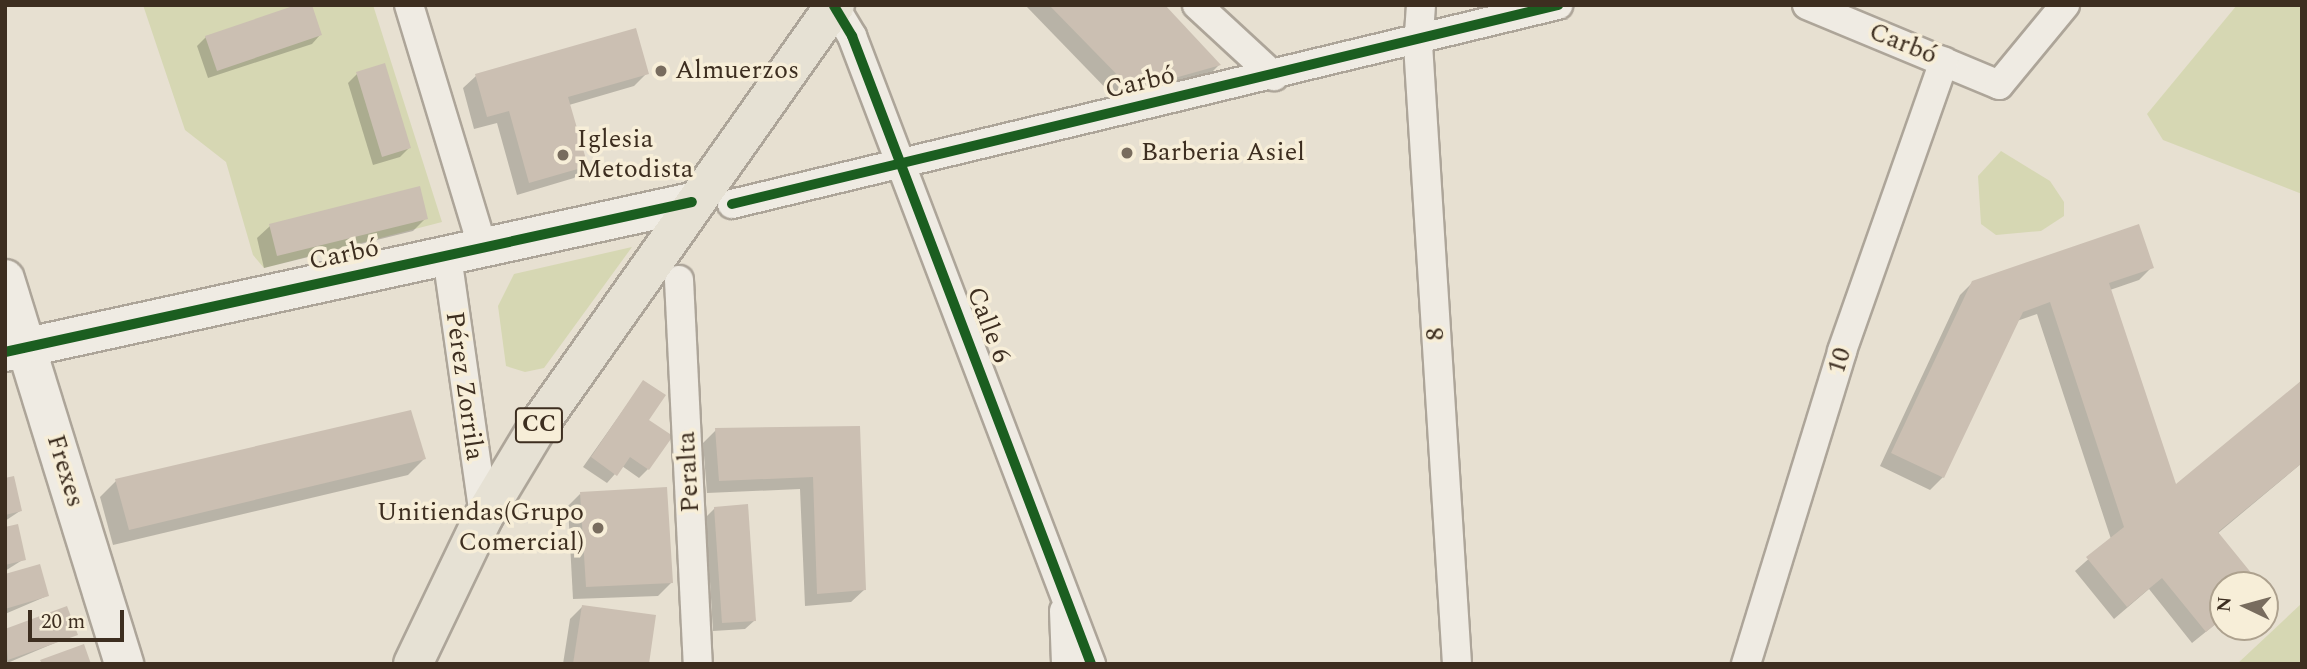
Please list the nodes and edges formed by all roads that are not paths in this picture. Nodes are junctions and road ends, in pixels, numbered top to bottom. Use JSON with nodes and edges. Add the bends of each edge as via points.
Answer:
{"nodes":[{"id":1,"x":409,"y":5,"type":"edge"},
{"id":2,"x":834,"y":5,"type":"edge"},
{"id":3,"x":1197,"y":5,"type":"edge"},
{"id":4,"x":1421,"y":5,"type":"edge"},
{"id":5,"x":1558,"y":5,"type":"edge"},
{"id":6,"x":1807,"y":5,"type":"edge"},
{"id":7,"x":2064,"y":5,"type":"edge"},
{"id":8,"x":1418,"y":44,"type":"junction"},
{"id":9,"x":1944,"y":61,"type":"junction"},
{"id":10,"x":1275,"y":76,"type":"junction"},
{"id":11,"x":901,"y":162,"type":"junction"},
{"id":12,"x":692,"y":202,"type":"junction"},
{"id":13,"x":732,"y":204,"type":"dead end"},
{"id":14,"x":465,"y":252,"type":"junction"},
{"id":15,"x":5,"y":279,"type":"edge"},
{"id":16,"x":679,"y":280,"type":"dead end"},
{"id":17,"x":16,"y":349,"type":"edge"},
{"id":18,"x":484,"y":516,"type":"junction"},
{"id":19,"x":1063,"y":584,"type":"junction"},
{"id":20,"x":124,"y":664,"type":"edge"},
{"id":21,"x":413,"y":664,"type":"edge"},
{"id":22,"x":698,"y":664,"type":"edge"},
{"id":23,"x":1066,"y":664,"type":"edge"},
{"id":24,"x":1091,"y":664,"type":"edge"},
{"id":25,"x":1457,"y":664,"type":"edge"},
{"id":26,"x":1746,"y":664,"type":"edge"}],
"edges":[{"from":1,"to":14,"type":"street","name":"Pérez Zorrila"},
{"from":2,"to":11,"type":"street","name":"Calle 6"},
{"from":2,"to":12,"type":"main road","number":"CC"},
{"from":3,"to":10,"type":"street"},
{"from":4,"to":8,"type":"street","name":"8"},
{"from":5,"to":8,"type":"street","name":"Carbó"},
{"from":6,"to":9,"type":"street","name":"Carbó"},
{"from":7,"to":9,"type":"street","name":"Carbó","via":[[1999,85]]},
{"from":8,"to":10,"type":"street","name":"Carbó"},
{"from":8,"to":25,"type":"street","name":"8"},
{"from":9,"to":26,"type":"street","name":"10","via":[[1842,351]]},
{"from":10,"to":11,"type":"street","name":"Carbó"},
{"from":11,"to":13,"type":"street","name":"Carbó"},
{"from":11,"to":19,"type":"street","name":"Calle 6"},
{"from":12,"to":14,"type":"street","name":"Carbó"},
{"from":12,"to":18,"type":"main road","number":"CC"},
{"from":14,"to":17,"type":"street","name":"Carbó"},
{"from":14,"to":18,"type":"street","name":"Pérez Zorrila"},
{"from":15,"to":17,"type":"street","name":"Frexes"},
{"from":16,"to":22,"type":"street","name":"Peralta"},
{"from":17,"to":20,"type":"street","name":"Frexes"},
{"from":18,"to":21,"type":"main road","number":"CC"},
{"from":19,"to":23,"type":"street"},
{"from":19,"to":24,"type":"street","name":"Calle 6"}]}
